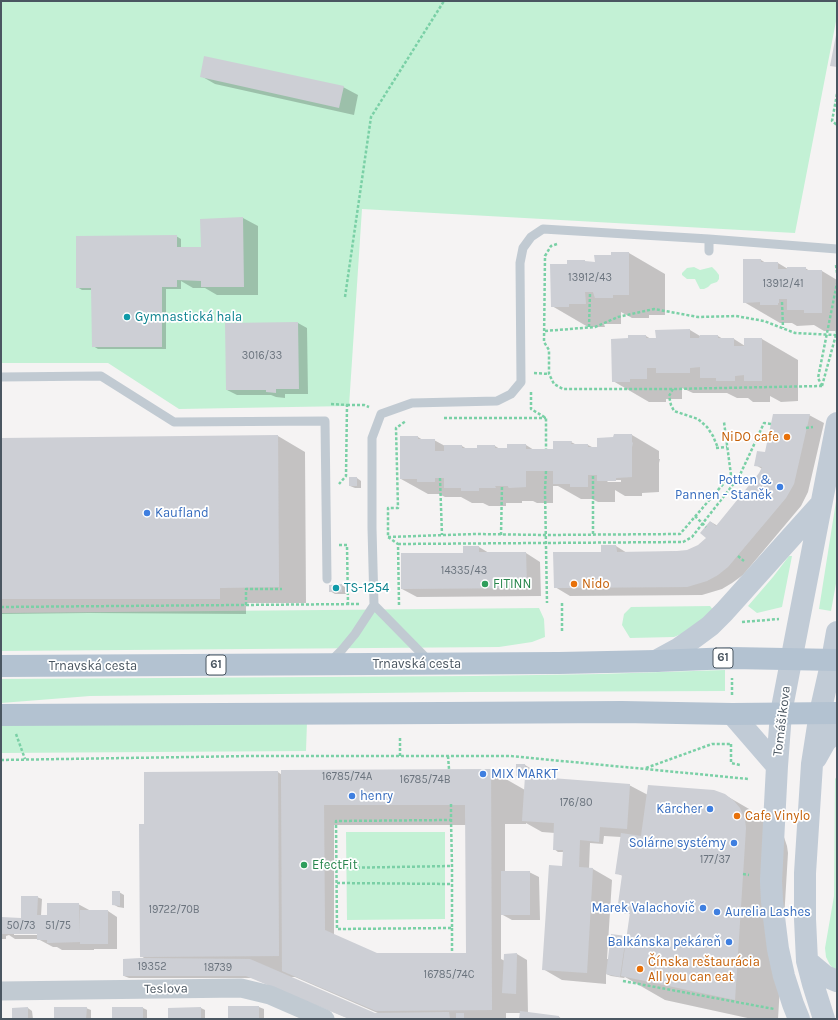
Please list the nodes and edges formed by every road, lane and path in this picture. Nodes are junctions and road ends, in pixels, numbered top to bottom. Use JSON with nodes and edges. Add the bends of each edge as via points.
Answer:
{"nodes":[{"id":1,"x":444,"y":1,"type":"edge"},
{"id":2,"x":837,"y":94,"type":"edge"},
{"id":3,"x":837,"y":125,"type":"edge"},
{"id":4,"x":709,"y":239,"type":"junction"},
{"id":5,"x":558,"y":244,"type":"dead end"},
{"id":6,"x":837,"y":249,"type":"edge"},
{"id":7,"x":709,"y":251,"type":"dead end"},
{"id":8,"x":830,"y":262,"type":"dead end"},
{"id":9,"x":836,"y":266,"type":"edge"},
{"id":10,"x":837,"y":273,"type":"edge"},
{"id":11,"x":837,"y":283,"type":"edge"},
{"id":12,"x":590,"y":293,"type":"dead end"},
{"id":13,"x":345,"y":297,"type":"dead end"},
{"id":14,"x":782,"y":302,"type":"dead end"},
{"id":15,"x":589,"y":327,"type":"junction"},
{"id":16,"x":783,"y":328,"type":"junction"},
{"id":17,"x":544,"y":331,"type":"junction"},
{"id":18,"x":837,"y":331,"type":"edge"},
{"id":19,"x":826,"y":335,"type":"junction"},
{"id":20,"x":836,"y":335,"type":"edge"},
{"id":21,"x":1,"y":377,"type":"edge"},
{"id":22,"x":822,"y":386,"type":"junction"},
{"id":23,"x":673,"y":389,"type":"junction"},
{"id":24,"x":331,"y":404,"type":"dead end"},
{"id":25,"x":347,"y":405,"type":"junction"},
{"id":26,"x":531,"y":410,"type":"dead end"},
{"id":27,"x":382,"y":414,"type":"junction"},
{"id":28,"x":411,"y":418,"type":"dead end"},
{"id":29,"x":443,"y":418,"type":"dead end"},
{"id":30,"x":546,"y":418,"type":"junction"},
{"id":31,"x":724,"y":422,"type":"dead end"},
{"id":32,"x":837,"y":423,"type":"edge"},
{"id":33,"x":771,"y":424,"type":"dead end"},
{"id":34,"x":813,"y":427,"type":"dead end"},
{"id":35,"x":806,"y":428,"type":"dead end"},
{"id":36,"x":727,"y":447,"type":"junction"},
{"id":37,"x":546,"y":449,"type":"dead end"},
{"id":38,"x":546,"y":471,"type":"dead end"},
{"id":39,"x":593,"y":475,"type":"dead end"},
{"id":40,"x":440,"y":478,"type":"dead end"},
{"id":41,"x":502,"y":486,"type":"dead end"},
{"id":42,"x":335,"y":489,"type":"dead end"},
{"id":43,"x":821,"y":504,"type":"junction"},
{"id":44,"x":695,"y":516,"type":"junction"},
{"id":45,"x":703,"y":524,"type":"junction"},
{"id":46,"x":706,"y":527,"type":"dead end"},
{"id":47,"x":501,"y":534,"type":"junction"},
{"id":48,"x":593,"y":534,"type":"junction"},
{"id":49,"x":442,"y":535,"type":"junction"},
{"id":50,"x":545,"y":535,"type":"junction"},
{"id":51,"x":388,"y":537,"type":"junction"},
{"id":52,"x":545,"y":543,"type":"junction"},
{"id":53,"x":398,"y":544,"type":"junction"},
{"id":54,"x":335,"y":545,"type":"dead end"},
{"id":55,"x":327,"y":579,"type":"dead end"},
{"id":56,"x":282,"y":589,"type":"dead end"},
{"id":57,"x":547,"y":603,"type":"dead end"},
{"id":58,"x":562,"y":603,"type":"dead end"},
{"id":59,"x":362,"y":604,"type":"dead end"},
{"id":60,"x":246,"y":605,"type":"junction"},
{"id":61,"x":348,"y":605,"type":"junction"},
{"id":62,"x":374,"y":605,"type":"junction"},
{"id":63,"x":399,"y":605,"type":"dead end"},
{"id":64,"x":1,"y":607,"type":"edge"},
{"id":65,"x":780,"y":619,"type":"dead end"},
{"id":66,"x":736,"y":622,"type":"dead end"},
{"id":67,"x":562,"y":630,"type":"dead end"},
{"id":68,"x":837,"y":632,"type":"edge"},
{"id":69,"x":791,"y":658,"type":"junction"},
{"id":70,"x":835,"y":660,"type":"edge"},
{"id":71,"x":656,"y":661,"type":"junction"},
{"id":72,"x":328,"y":664,"type":"junction"},
{"id":73,"x":432,"y":664,"type":"junction"},
{"id":74,"x":1,"y":666,"type":"edge"},
{"id":75,"x":732,"y":677,"type":"dead end"},
{"id":76,"x":732,"y":691,"type":"dead end"},
{"id":77,"x":781,"y":713,"type":"junction"},
{"id":78,"x":828,"y":713,"type":"edge"},
{"id":79,"x":732,"y":714,"type":"junction"},
{"id":80,"x":1,"y":715,"type":"edge"},
{"id":81,"x":837,"y":730,"type":"edge"},
{"id":82,"x":400,"y":738,"type":"dead end"},
{"id":83,"x":731,"y":744,"type":"dead end"},
{"id":84,"x":400,"y":756,"type":"junction"},
{"id":85,"x":448,"y":756,"type":"junction"},
{"id":86,"x":1,"y":760,"type":"edge"},
{"id":87,"x":731,"y":764,"type":"dead end"},
{"id":88,"x":812,"y":764,"type":"junction"},
{"id":89,"x":740,"y":765,"type":"dead end"},
{"id":90,"x":776,"y":766,"type":"junction"},
{"id":91,"x":449,"y":769,"type":"dead end"},
{"id":92,"x":643,"y":769,"type":"junction"},
{"id":93,"x":749,"y":778,"type":"dead end"},
{"id":94,"x":451,"y":804,"type":"dead end"},
{"id":95,"x":451,"y":820,"type":"junction"},
{"id":96,"x":452,"y":866,"type":"junction"},
{"id":97,"x":337,"y":868,"type":"junction"},
{"id":98,"x":743,"y":874,"type":"dead end"},
{"id":99,"x":749,"y":875,"type":"dead end"},
{"id":100,"x":337,"y":883,"type":"junction"},
{"id":101,"x":452,"y":884,"type":"junction"},
{"id":102,"x":452,"y":928,"type":"junction"},
{"id":103,"x":452,"y":953,"type":"dead end"},
{"id":104,"x":808,"y":961,"type":"junction"},
{"id":105,"x":837,"y":980,"type":"edge"},
{"id":106,"x":623,"y":981,"type":"dead end"},
{"id":107,"x":1,"y":991,"type":"edge"},
{"id":108,"x":776,"y":1009,"type":"dead end"},
{"id":109,"x":325,"y":1019,"type":"edge"},
{"id":110,"x":799,"y":1019,"type":"edge"},
{"id":111,"x":824,"y":1019,"type":"edge"}],
"edges":[{"from":1,"to":13,"type":"path","via":[[371,117]]},
{"from":2,"to":3,"type":"path","via":[[832,121]]},
{"from":4,"to":6,"type":"lane"},
{"from":4,"to":7,"type":"lane"},
{"from":4,"to":27,"type":"lane","via":[[543,229],[531,237],[523,248],[520,263],[521,382],[511,394],[498,401],[412,403]]},
{"from":5,"to":17,"type":"path","via":[[551,246],[546,256]]},
{"from":8,"to":9,"type":"path"},
{"from":9,"to":10,"type":"path"},
{"from":11,"to":19,"type":"path"},
{"from":12,"to":15,"type":"path"},
{"from":14,"to":16,"type":"path"},
{"from":15,"to":16,"type":"path","via":[[654,309],[698,317],[736,316],[764,321]]},
{"from":15,"to":17,"type":"path"},
{"from":16,"to":19,"type":"path","via":[[795,333]]},
{"from":17,"to":23,"type":"path","via":[[544,342],[549,350],[549,374],[554,384],[563,389]]},
{"from":18,"to":20,"type":"path"},
{"from":19,"to":20,"type":"path"},
{"from":19,"to":22,"type":"path","via":[[818,378]]},
{"from":20,"to":22,"type":"path"},
{"from":21,"to":55,"type":"lane","via":[[101,376],[174,422],[325,421]]},
{"from":22,"to":23,"type":"path"},
{"from":23,"to":36,"type":"path","via":[[669,396],[674,411],[698,419],[713,436],[717,448]]},
{"from":24,"to":25,"type":"path"},
{"from":25,"to":27,"type":"path","via":[[364,405]]},
{"from":25,"to":42,"type":"path","via":[[346,476]]},
{"from":26,"to":30,"type":"path"},
{"from":27,"to":62,"type":"lane","via":[[372,438]]},
{"from":28,"to":51,"type":"path","via":[[396,428],[398,508],[388,508]]},
{"from":29,"to":30,"type":"path"},
{"from":30,"to":37,"type":"path"},
{"from":31,"to":36,"type":"path"},
{"from":32,"to":43,"type":"main road","name":"Tomášikova"},
{"from":33,"to":45,"type":"path","via":[[764,423],[739,477]]},
{"from":34,"to":35,"type":"path"},
{"from":36,"to":44,"type":"path","via":[[730,475]]},
{"from":38,"to":50,"type":"path"},
{"from":39,"to":48,"type":"path"},
{"from":40,"to":49,"type":"path"},
{"from":41,"to":47,"type":"path"},
{"from":43,"to":69,"type":"main road","name":"Tomášikova"},
{"from":43,"to":71,"type":"main road","via":[[710,626]]},
{"from":44,"to":45,"type":"path"},
{"from":44,"to":48,"type":"path","via":[[680,534]]},
{"from":45,"to":46,"type":"path"},
{"from":45,"to":52,"type":"path","via":[[684,542]]},
{"from":47,"to":49,"type":"path"},
{"from":47,"to":50,"type":"path"},
{"from":48,"to":50,"type":"path"},
{"from":49,"to":51,"type":"path"},
{"from":50,"to":52,"type":"path"},
{"from":51,"to":53,"type":"path"},
{"from":52,"to":53,"type":"path"},
{"from":52,"to":57,"type":"path"},
{"from":53,"to":63,"type":"path"},
{"from":54,"to":61,"type":"path","via":[[347,545]]},
{"from":56,"to":60,"type":"path","via":[[246,589]]},
{"from":58,"to":67,"type":"path"},
{"from":59,"to":61,"type":"path"},
{"from":60,"to":61,"type":"path"},
{"from":60,"to":64,"type":"path"},
{"from":62,"to":72,"type":"lane","via":[[342,651]]},
{"from":62,"to":73,"type":"lane"},
{"from":65,"to":66,"type":"path"},
{"from":68,"to":70,"type":"main road"},
{"from":69,"to":70,"type":"main road","name":"Trnavská cesta","number":"61"},
{"from":69,"to":71,"type":"main road","name":"Trnavská cesta","number":"61"},
{"from":69,"to":77,"type":"main road","name":"Tomášikova"},
{"from":70,"to":78,"type":"main road"},
{"from":71,"to":73,"type":"main road","name":"Trnavská cesta","number":"61"},
{"from":72,"to":73,"type":"main road","name":"Trnavská cesta","number":"61"},
{"from":72,"to":74,"type":"main road","name":"Trnavská cesta","number":"61"},
{"from":75,"to":76,"type":"path"},
{"from":77,"to":78,"type":"main road"},
{"from":77,"to":79,"type":"main road"},
{"from":77,"to":90,"type":"main road","name":"Tomášikova"},
{"from":78,"to":88,"type":"main road"},
{"from":79,"to":80,"type":"main road","via":[[622,712]]},
{"from":79,"to":90,"type":"main road"},
{"from":81,"to":88,"type":"main road","via":[[825,742]]},
{"from":82,"to":84,"type":"path"},
{"from":83,"to":92,"type":"path","via":[[712,744]]},
{"from":84,"to":85,"type":"path"},
{"from":84,"to":86,"type":"path"},
{"from":85,"to":91,"type":"path"},
{"from":85,"to":92,"type":"path","via":[[510,756]]},
{"from":87,"to":89,"type":"path"},
{"from":88,"to":104,"type":"main road","via":[[805,874]]},
{"from":90,"to":110,"type":"main road","name":"Tomášikova","via":[[772,902],[784,976]]},
{"from":92,"to":93,"type":"path"},
{"from":94,"to":95,"type":"path"},
{"from":95,"to":96,"type":"path"},
{"from":95,"to":97,"type":"path","via":[[336,821]]},
{"from":96,"to":97,"type":"path"},
{"from":96,"to":101,"type":"path"},
{"from":97,"to":100,"type":"path"},
{"from":98,"to":99,"type":"path"},
{"from":100,"to":101,"type":"path"},
{"from":100,"to":102,"type":"path","via":[[337,929]]},
{"from":101,"to":102,"type":"path"},
{"from":102,"to":103,"type":"path"},
{"from":104,"to":105,"type":"main road","via":[[825,976]]},
{"from":104,"to":111,"type":"main road"},
{"from":106,"to":108,"type":"path"},
{"from":107,"to":109,"type":"street","name":"Teslova","via":[[241,988],[270,995]]}]}
